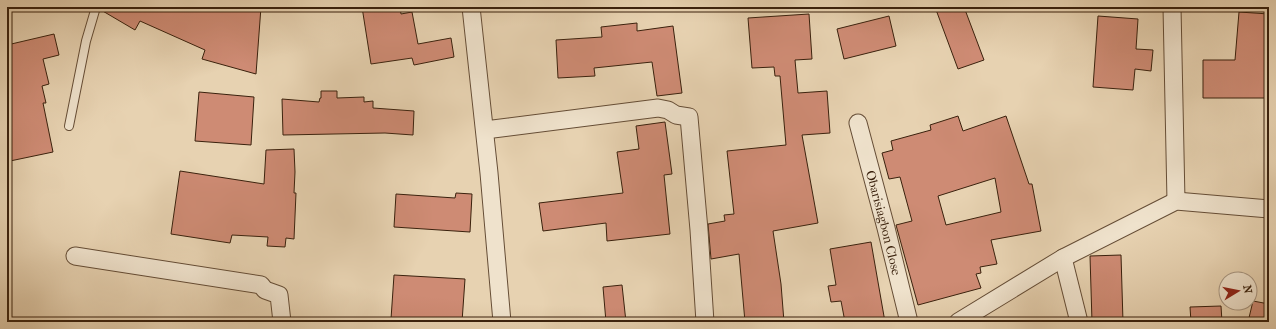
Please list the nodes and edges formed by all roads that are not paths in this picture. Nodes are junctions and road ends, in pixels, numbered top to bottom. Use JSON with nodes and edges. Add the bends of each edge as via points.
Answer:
{"nodes":[{"id":1,"x":96,"y":7,"type":"edge"},
{"id":2,"x":470,"y":7,"type":"edge"},
{"id":3,"x":1172,"y":7,"type":"edge"},
{"id":4,"x":858,"y":123,"type":"dead end"},
{"id":5,"x":69,"y":126,"type":"dead end"},
{"id":6,"x":484,"y":130,"type":"junction"},
{"id":7,"x":1176,"y":200,"type":"junction"},
{"id":8,"x":1269,"y":209,"type":"edge"},
{"id":9,"x":75,"y":256,"type":"dead end"},
{"id":10,"x":1063,"y":258,"type":"junction"},
{"id":11,"x":282,"y":322,"type":"edge"},
{"id":12,"x":502,"y":322,"type":"edge"},
{"id":13,"x":705,"y":322,"type":"edge"},
{"id":14,"x":909,"y":322,"type":"edge"},
{"id":15,"x":958,"y":322,"type":"edge"},
{"id":16,"x":1079,"y":322,"type":"edge"}],
"edges":[{"from":1,"to":5,"type":"lane","via":[[86,41]]},
{"from":2,"to":6,"type":"street"},
{"from":3,"to":7,"type":"street"},
{"from":4,"to":14,"type":"street","name":"Obarisiagbon Close"},
{"from":6,"to":12,"type":"street"},
{"from":6,"to":13,"type":"street","via":[[658,108],[689,117]]},
{"from":7,"to":8,"type":"street"},
{"from":7,"to":10,"type":"street"},
{"from":9,"to":11,"type":"street","via":[[261,285],[265,290],[279,296]]},
{"from":10,"to":15,"type":"street"},
{"from":10,"to":16,"type":"street"}]}
